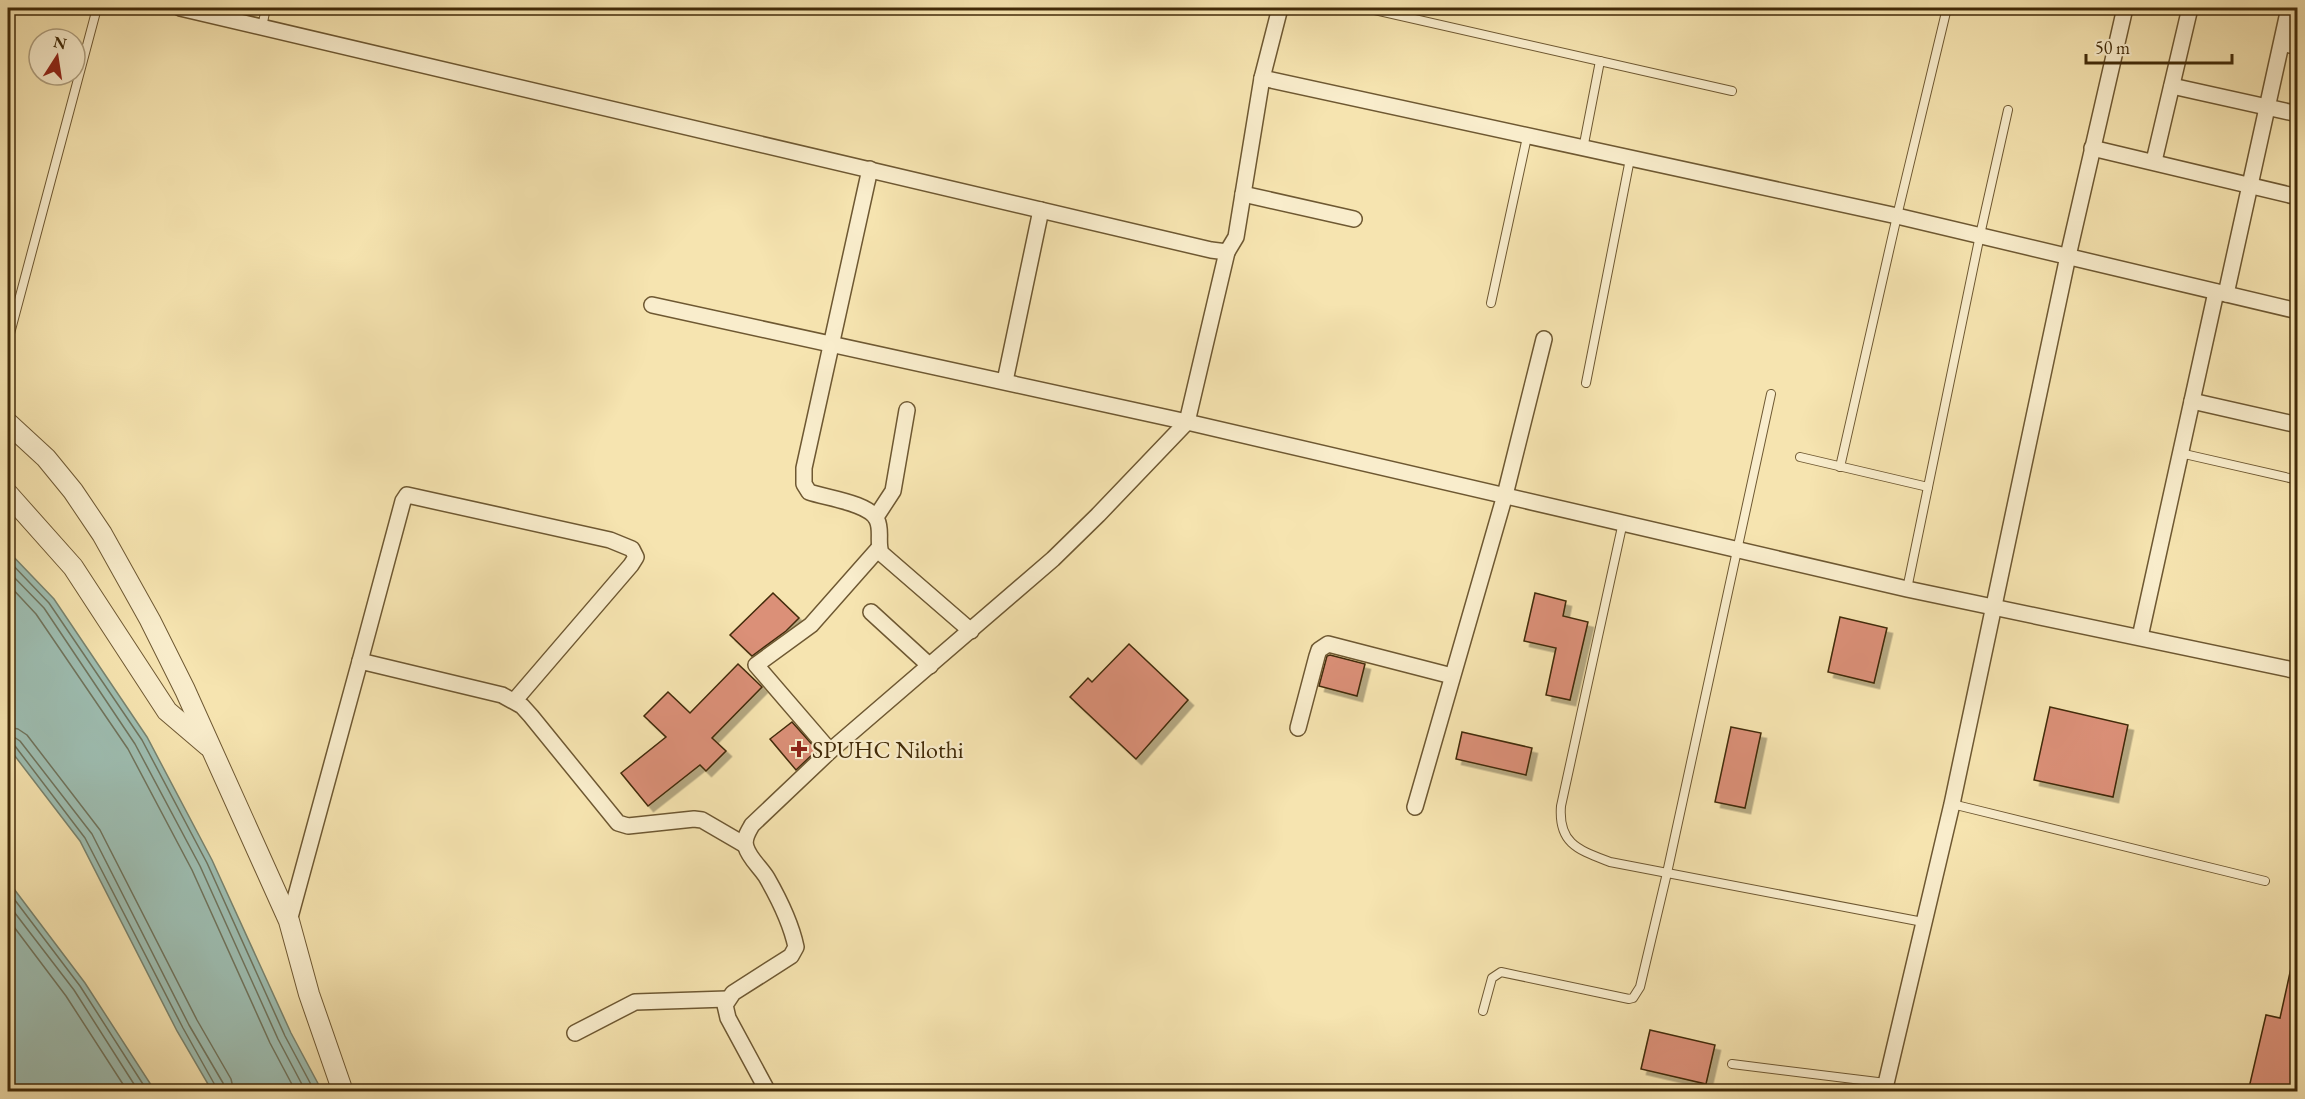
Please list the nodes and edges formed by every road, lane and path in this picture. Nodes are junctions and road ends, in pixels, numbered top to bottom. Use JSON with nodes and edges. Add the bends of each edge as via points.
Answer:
{"nodes":[{"id":1,"x":97,"y":8,"type":"edge"},
{"id":2,"x":180,"y":8,"type":"edge"},
{"id":3,"x":266,"y":8,"type":"edge"},
{"id":4,"x":1280,"y":8,"type":"edge"},
{"id":5,"x":1365,"y":8,"type":"edge"},
{"id":6,"x":1947,"y":8,"type":"edge"},
{"id":7,"x":2125,"y":8,"type":"edge"},
{"id":8,"x":2190,"y":8,"type":"edge"},
{"id":9,"x":2289,"y":8,"type":"edge"},
{"id":10,"x":262,"y":27,"type":"junction"},
{"id":11,"x":2282,"y":43,"type":"junction"},
{"id":12,"x":2298,"y":47,"type":"edge"},
{"id":13,"x":1600,"y":61,"type":"junction"},
{"id":14,"x":1262,"y":78,"type":"junction"},
{"id":15,"x":2172,"y":86,"type":"junction"},
{"id":16,"x":1732,"y":91,"type":"dead end"},
{"id":17,"x":2269,"y":108,"type":"junction"},
{"id":18,"x":2008,"y":110,"type":"dead end"},
{"id":19,"x":2298,"y":114,"type":"edge"},
{"id":20,"x":1527,"y":136,"type":"junction"},
{"id":21,"x":2092,"y":148,"type":"junction"},
{"id":22,"x":1583,"y":149,"type":"junction"},
{"id":23,"x":1630,"y":159,"type":"junction"},
{"id":24,"x":2154,"y":161,"type":"junction"},
{"id":25,"x":870,"y":169,"type":"junction"},
{"id":26,"x":2251,"y":187,"type":"junction"},
{"id":27,"x":1243,"y":194,"type":"junction"},
{"id":28,"x":2298,"y":197,"type":"edge"},
{"id":29,"x":1041,"y":210,"type":"junction"},
{"id":30,"x":1897,"y":216,"type":"junction"},
{"id":31,"x":1354,"y":219,"type":"dead end"},
{"id":32,"x":1980,"y":235,"type":"junction"},
{"id":33,"x":1227,"y":252,"type":"junction"},
{"id":34,"x":2068,"y":256,"type":"junction"},
{"id":35,"x":2221,"y":293,"type":"junction"},
{"id":36,"x":1491,"y":303,"type":"dead end"},
{"id":37,"x":652,"y":304,"type":"dead end"},
{"id":38,"x":2298,"y":311,"type":"edge"},
{"id":39,"x":1544,"y":339,"type":"dead end"},
{"id":40,"x":8,"y":341,"type":"edge"},
{"id":41,"x":833,"y":344,"type":"junction"},
{"id":42,"x":1005,"y":381,"type":"junction"},
{"id":43,"x":1586,"y":383,"type":"dead end"},
{"id":44,"x":1771,"y":394,"type":"dead end"},
{"id":45,"x":2192,"y":401,"type":"junction"},
{"id":46,"x":907,"y":410,"type":"dead end"},
{"id":47,"x":1187,"y":422,"type":"junction"},
{"id":48,"x":8,"y":423,"type":"edge"},
{"id":49,"x":2298,"y":425,"type":"edge"},
{"id":50,"x":2180,"y":453,"type":"junction"},
{"id":51,"x":1800,"y":458,"type":"dead end"},
{"id":52,"x":1840,"y":467,"type":"junction"},
{"id":53,"x":2298,"y":480,"type":"edge"},
{"id":54,"x":1928,"y":487,"type":"junction"},
{"id":55,"x":8,"y":494,"type":"edge"},
{"id":56,"x":1505,"y":495,"type":"junction"},
{"id":57,"x":876,"y":517,"type":"junction"},
{"id":58,"x":1623,"y":522,"type":"junction"},
{"id":59,"x":879,"y":548,"type":"junction"},
{"id":60,"x":1737,"y":549,"type":"junction"},
{"id":61,"x":1907,"y":589,"type":"junction"},
{"id":62,"x":1993,"y":606,"type":"junction"},
{"id":63,"x":871,"y":612,"type":"dead end"},
{"id":64,"x":971,"y":631,"type":"junction"},
{"id":65,"x":2140,"y":637,"type":"junction"},
{"id":66,"x":360,"y":661,"type":"junction"},
{"id":67,"x":930,"y":666,"type":"junction"},
{"id":68,"x":2298,"y":670,"type":"edge"},
{"id":69,"x":1452,"y":676,"type":"junction"},
{"id":70,"x":515,"y":700,"type":"junction"},
{"id":71,"x":1298,"y":728,"type":"dead end"},
{"id":72,"x":212,"y":749,"type":"junction"},
{"id":73,"x":830,"y":751,"type":"junction"},
{"id":74,"x":1952,"y":804,"type":"junction"},
{"id":75,"x":1415,"y":807,"type":"dead end"},
{"id":76,"x":745,"y":845,"type":"junction"},
{"id":77,"x":1667,"y":873,"type":"junction"},
{"id":78,"x":2265,"y":882,"type":"dead end"},
{"id":79,"x":289,"y":921,"type":"junction"},
{"id":80,"x":1923,"y":922,"type":"junction"},
{"id":81,"x":727,"y":999,"type":"junction"},
{"id":82,"x":1483,"y":1011,"type":"dead end"},
{"id":83,"x":575,"y":1033,"type":"dead end"},
{"id":84,"x":1732,"y":1064,"type":"dead end"},
{"id":85,"x":1885,"y":1088,"type":"edge"},
{"id":86,"x":343,"y":1092,"type":"edge"},
{"id":87,"x":768,"y":1092,"type":"edge"}],
"edges":[{"from":1,"to":40,"type":"lane"},
{"from":2,"to":10,"type":"street"},
{"from":3,"to":10,"type":"lane"},
{"from":4,"to":14,"type":"street"},
{"from":5,"to":13,"type":"lane"},
{"from":6,"to":30,"type":"lane"},
{"from":7,"to":21,"type":"street"},
{"from":8,"to":15,"type":"street"},
{"from":9,"to":11,"type":"street"},
{"from":10,"to":25,"type":"street"},
{"from":11,"to":12,"type":"street"},
{"from":11,"to":17,"type":"street"},
{"from":13,"to":16,"type":"lane"},
{"from":13,"to":22,"type":"lane"},
{"from":14,"to":20,"type":"street"},
{"from":14,"to":27,"type":"street"},
{"from":15,"to":17,"type":"street"},
{"from":15,"to":24,"type":"street"},
{"from":17,"to":19,"type":"street"},
{"from":17,"to":26,"type":"street"},
{"from":18,"to":32,"type":"lane"},
{"from":20,"to":22,"type":"street"},
{"from":20,"to":36,"type":"lane"},
{"from":21,"to":24,"type":"street"},
{"from":21,"to":34,"type":"street"},
{"from":22,"to":23,"type":"street"},
{"from":23,"to":30,"type":"street"},
{"from":23,"to":43,"type":"lane"},
{"from":24,"to":26,"type":"street"},
{"from":25,"to":29,"type":"street"},
{"from":25,"to":41,"type":"street"},
{"from":26,"to":28,"type":"street"},
{"from":26,"to":35,"type":"street"},
{"from":27,"to":31,"type":"street"},
{"from":27,"to":33,"type":"street","via":[[1236,237]]},
{"from":29,"to":33,"type":"street"},
{"from":29,"to":42,"type":"street"},
{"from":30,"to":32,"type":"street"},
{"from":30,"to":52,"type":"lane"},
{"from":32,"to":34,"type":"street"},
{"from":32,"to":54,"type":"lane"},
{"from":33,"to":47,"type":"street"},
{"from":34,"to":35,"type":"street"},
{"from":34,"to":62,"type":"street"},
{"from":35,"to":38,"type":"street"},
{"from":35,"to":45,"type":"street"},
{"from":37,"to":41,"type":"street"},
{"from":39,"to":56,"type":"street"},
{"from":41,"to":42,"type":"street"},
{"from":41,"to":57,"type":"street","via":[[804,468],[804,483],[809,492],[859,506]]},
{"from":42,"to":47,"type":"street"},
{"from":44,"to":60,"type":"lane"},
{"from":45,"to":49,"type":"street"},
{"from":45,"to":50,"type":"street"},
{"from":46,"to":57,"type":"street","via":[[893,491]]},
{"from":47,"to":56,"type":"street"},
{"from":47,"to":64,"type":"street","via":[[1053,559]]},
{"from":48,"to":72,"type":"street","via":[[46,458],[102,534],[150,620]]},
{"from":50,"to":53,"type":"lane"},
{"from":50,"to":65,"type":"street"},
{"from":51,"to":52,"type":"lane"},
{"from":52,"to":54,"type":"lane"},
{"from":54,"to":61,"type":"lane"},
{"from":55,"to":72,"type":"street","via":[[73,567],[166,711]]},
{"from":56,"to":58,"type":"street"},
{"from":56,"to":69,"type":"street"},
{"from":57,"to":59,"type":"street"},
{"from":58,"to":60,"type":"street"},
{"from":58,"to":77,"type":"lane","via":[[1560,820],[1562,832],[1586,853]]},
{"from":59,"to":64,"type":"street"},
{"from":59,"to":73,"type":"street","via":[[811,625],[756,665]]},
{"from":60,"to":61,"type":"street"},
{"from":60,"to":77,"type":"lane"},
{"from":61,"to":62,"type":"street"},
{"from":62,"to":65,"type":"street"},
{"from":62,"to":74,"type":"street"},
{"from":63,"to":67,"type":"street"},
{"from":64,"to":67,"type":"street"},
{"from":65,"to":68,"type":"street"},
{"from":66,"to":70,"type":"street"},
{"from":66,"to":70,"type":"street","via":[[407,495],[610,540],[632,549],[636,557],[632,565]]},
{"from":66,"to":79,"type":"street"},
{"from":67,"to":73,"type":"street"},
{"from":69,"to":71,"type":"street","via":[[1328,644],[1319,650]]},
{"from":69,"to":75,"type":"street"},
{"from":70,"to":76,"type":"street","via":[[618,822],[628,826],[702,820]]},
{"from":72,"to":79,"type":"street"},
{"from":73,"to":76,"type":"street","via":[[752,825]]},
{"from":74,"to":78,"type":"lane"},
{"from":74,"to":80,"type":"street"},
{"from":76,"to":81,"type":"street","via":[[782,907],[796,946],[791,956]]},
{"from":77,"to":80,"type":"lane"},
{"from":77,"to":82,"type":"lane","via":[[1642,980],[1633,998],[1501,972],[1491,978]]},
{"from":79,"to":86,"type":"street"},
{"from":80,"to":85,"type":"street"},
{"from":81,"to":83,"type":"street","via":[[635,1002]]},
{"from":81,"to":87,"type":"street","via":[[728,1018]]},
{"from":84,"to":85,"type":"lane"}]}
